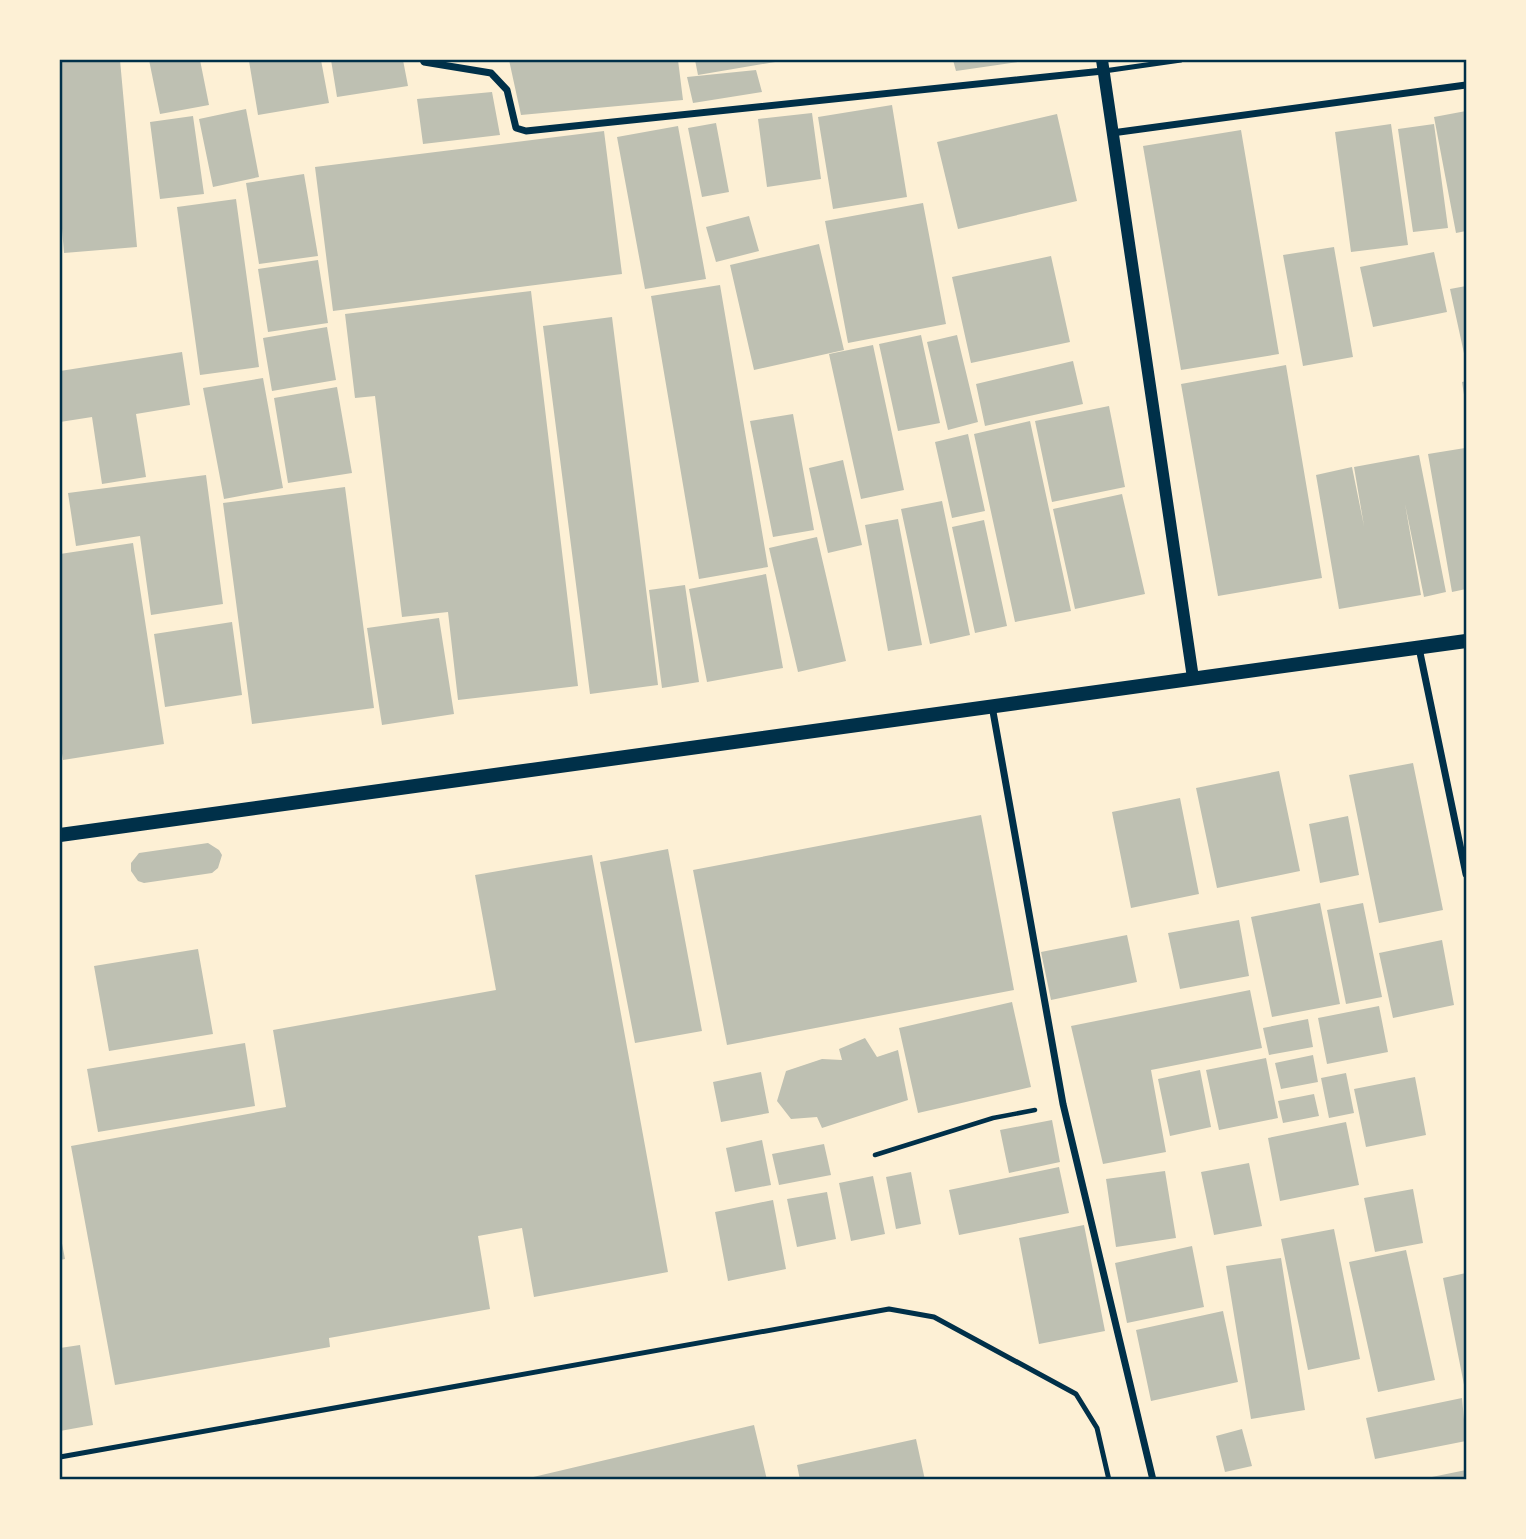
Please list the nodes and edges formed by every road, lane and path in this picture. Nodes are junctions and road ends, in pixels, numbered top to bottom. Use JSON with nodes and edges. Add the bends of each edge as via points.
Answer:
{"nodes":[{"id":1,"x":424,"y":60,"type":"edge"},
{"id":2,"x":1181,"y":60,"type":"edge"},
{"id":3,"x":1102,"y":65,"type":"edge"},
{"id":4,"x":1466,"y":85,"type":"edge"},
{"id":5,"x":1112,"y":133,"type":"junction"},
{"id":6,"x":1466,"y":641,"type":"edge"},
{"id":7,"x":1419,"y":647,"type":"junction"},
{"id":8,"x":1193,"y":678,"type":"junction"},
{"id":9,"x":992,"y":706,"type":"junction"},
{"id":10,"x":60,"y":835,"type":"edge"},
{"id":11,"x":1466,"y":874,"type":"edge"},
{"id":12,"x":1063,"y":1104,"type":"junction"},
{"id":13,"x":875,"y":1155,"type":"dead end"},
{"id":14,"x":60,"y":1457,"type":"edge"},
{"id":15,"x":1109,"y":1479,"type":"edge"},
{"id":16,"x":1153,"y":1479,"type":"edge"}],
"edges":[{"from":1,"to":3,"type":"street","via":[[491,74],[507,90],[516,128],[526,131]]},
{"from":2,"to":3,"type":"lane"},
{"from":3,"to":5,"type":"street"},
{"from":4,"to":5,"type":"street"},
{"from":5,"to":8,"type":"street"},
{"from":6,"to":7,"type":"main road"},
{"from":7,"to":8,"type":"main road"},
{"from":7,"to":11,"type":"street"},
{"from":8,"to":9,"type":"main road"},
{"from":9,"to":10,"type":"main road"},
{"from":9,"to":12,"type":"street"},
{"from":12,"to":13,"type":"path","via":[[993,1118]]},
{"from":12,"to":16,"type":"street"},
{"from":14,"to":15,"type":"lane","via":[[889,1309],[934,1317],[1076,1394],[1097,1428]]}]}
